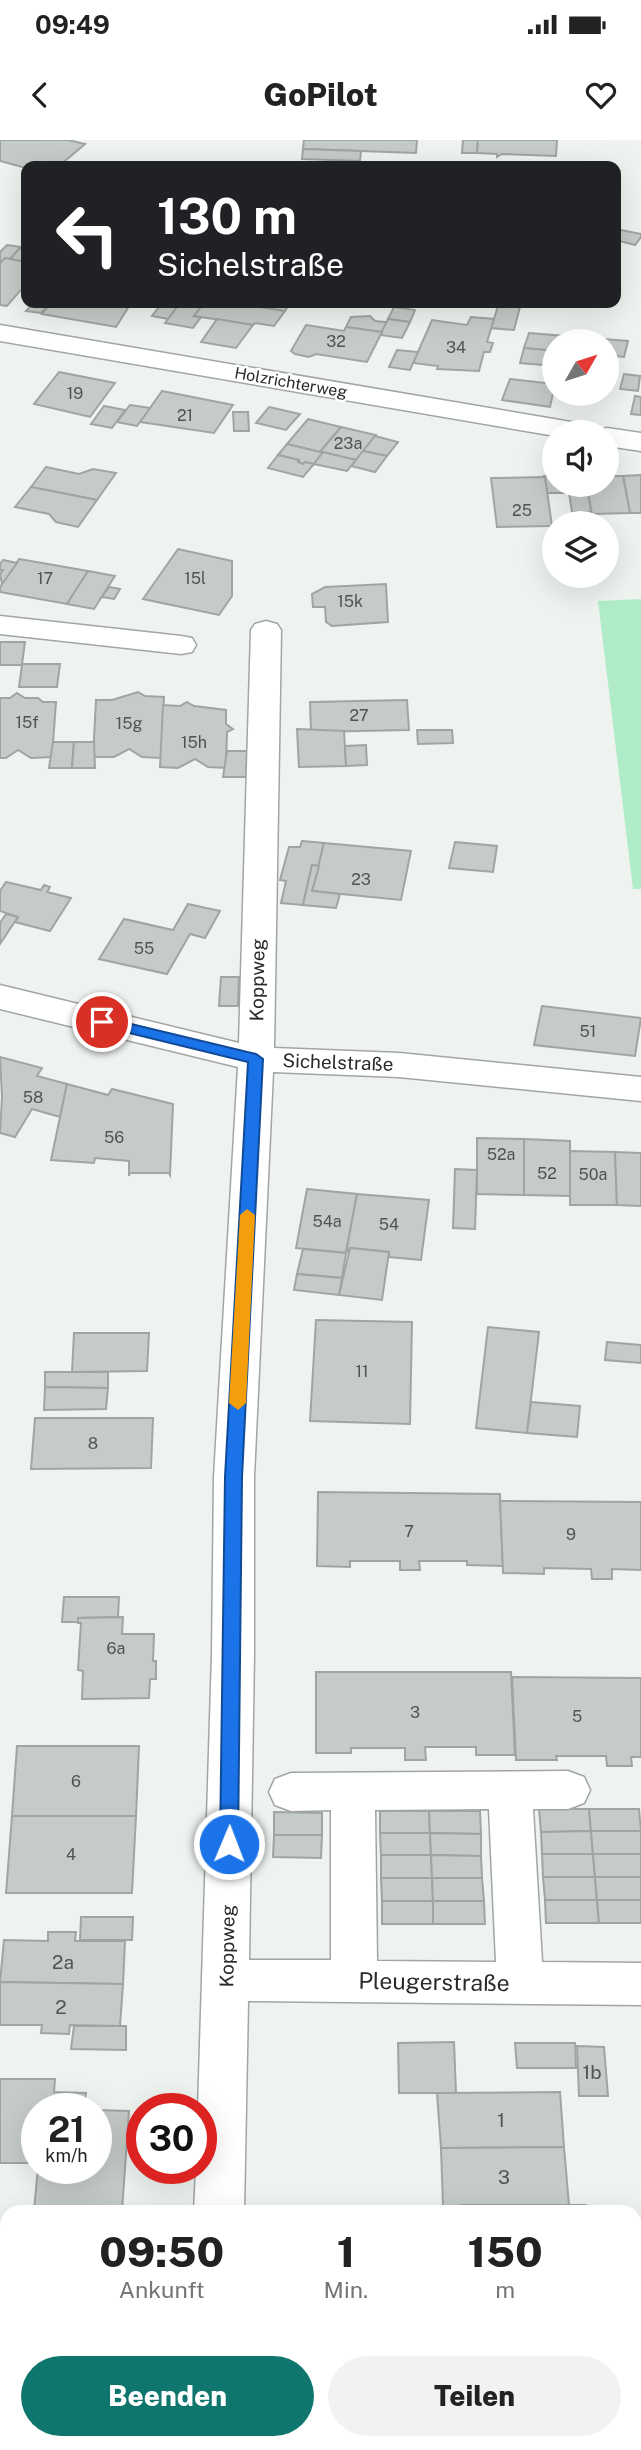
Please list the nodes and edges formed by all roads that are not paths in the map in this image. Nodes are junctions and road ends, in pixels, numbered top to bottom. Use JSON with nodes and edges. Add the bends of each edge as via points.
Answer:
{"nodes":[{"id":1,"x":0,"y":333,"type":"edge"},
{"id":2,"x":542,"y":425,"type":"edge"},
{"id":3,"x":619,"y":438,"type":"edge"},
{"id":4,"x":641,"y":442,"type":"edge"},
{"id":5,"x":0,"y":625,"type":"edge"},
{"id":6,"x":266,"y":630,"type":"dead end"},
{"id":7,"x":181,"y":645,"type":"dead end"},
{"id":8,"x":0,"y":998,"type":"edge"},
{"id":9,"x":256,"y":1059,"type":"junction"},
{"id":10,"x":641,"y":1089,"type":"edge"},
{"id":11,"x":510,"y":1790,"type":"junction"},
{"id":12,"x":568,"y":1790,"type":"dead end"},
{"id":13,"x":353,"y":1791,"type":"junction"},
{"id":14,"x":291,"y":1792,"type":"dead end"},
{"id":15,"x":226,"y":1980,"type":"junction"},
{"id":16,"x":354,"y":1982,"type":"junction"},
{"id":17,"x":520,"y":1983,"type":"junction"},
{"id":18,"x":641,"y":1984,"type":"edge"},
{"id":19,"x":219,"y":2205,"type":"edge"}],
"edges":[{"from":1,"to":2,"type":"street","name":"Holzrichterweg"},
{"from":3,"to":4,"type":"street"},
{"from":5,"to":7,"type":"street"},
{"from":6,"to":9,"type":"street","name":"Koppweg"},
{"from":8,"to":9,"type":"street","name":"Sichelstraße"},
{"from":9,"to":10,"type":"street","name":"Sichelstraße","via":[[399,1065]]},
{"from":9,"to":15,"type":"street","name":"Koppweg","via":[[234,1477]]},
{"from":11,"to":12,"type":"street"},
{"from":11,"to":13,"type":"street"},
{"from":11,"to":17,"type":"street"},
{"from":13,"to":14,"type":"street"},
{"from":13,"to":16,"type":"street"},
{"from":15,"to":16,"type":"street","name":"Pleugerstraße"},
{"from":15,"to":19,"type":"street","name":"Koppweg"},
{"from":16,"to":17,"type":"street","name":"Pleugerstraße"},
{"from":17,"to":18,"type":"street","name":"Pleugerstraße"}]}
